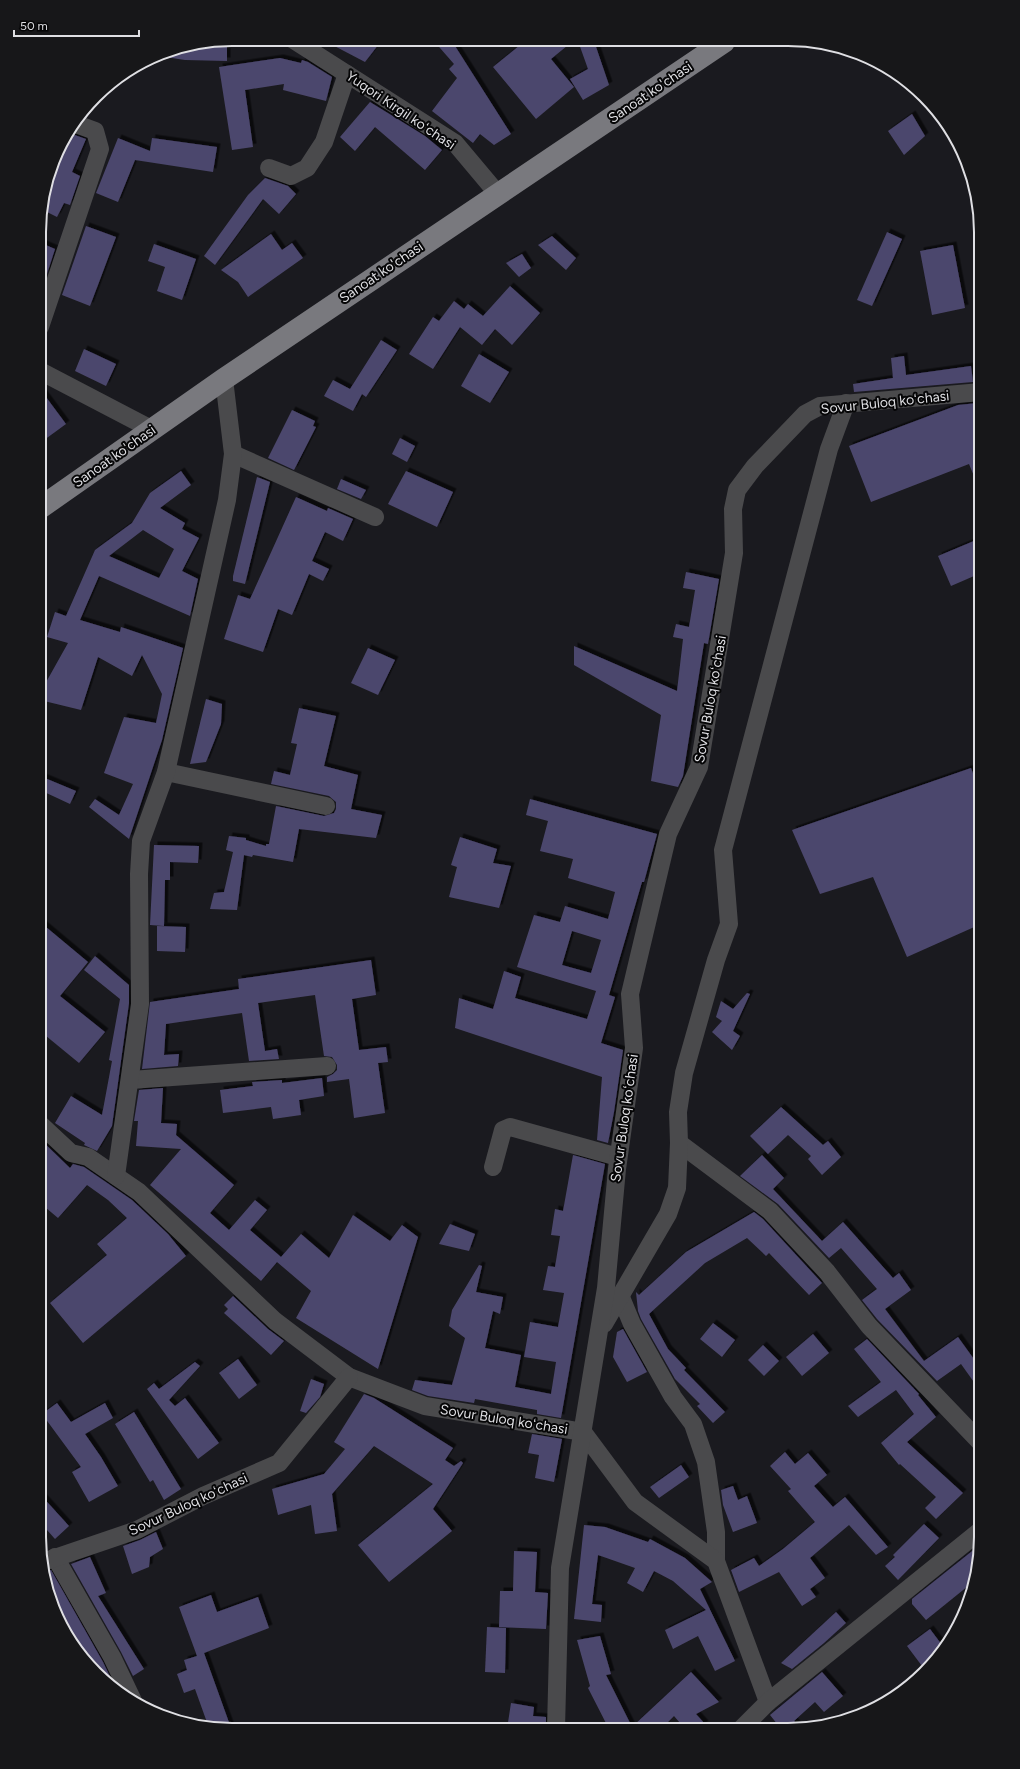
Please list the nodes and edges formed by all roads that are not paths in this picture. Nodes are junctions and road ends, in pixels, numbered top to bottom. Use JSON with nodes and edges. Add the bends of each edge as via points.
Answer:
{"nodes":[{"id":1,"x":303,"y":46,"type":"edge"},
{"id":2,"x":718,"y":46,"type":"edge"},
{"id":3,"x":347,"y":74,"type":"junction"},
{"id":4,"x":79,"y":125,"type":"edge"},
{"id":5,"x":269,"y":168,"type":"dead end"},
{"id":6,"x":497,"y":194,"type":"junction"},
{"id":7,"x":46,"y":309,"type":"edge"},
{"id":8,"x":46,"y":374,"type":"edge"},
{"id":9,"x":224,"y":379,"type":"junction"},
{"id":10,"x":974,"y":393,"type":"edge"},
{"id":11,"x":846,"y":403,"type":"junction"},
{"id":12,"x":153,"y":430,"type":"junction"},
{"id":13,"x":233,"y":454,"type":"junction"},
{"id":14,"x":46,"y":504,"type":"edge"},
{"id":15,"x":375,"y":518,"type":"dead end"},
{"id":16,"x":166,"y":772,"type":"junction"},
{"id":17,"x":326,"y":806,"type":"dead end"},
{"id":18,"x":327,"y":1066,"type":"dead end"},
{"id":19,"x":131,"y":1080,"type":"junction"},
{"id":20,"x":46,"y":1130,"type":"edge"},
{"id":21,"x":679,"y":1143,"type":"junction"},
{"id":22,"x":618,"y":1157,"type":"junction"},
{"id":23,"x":493,"y":1167,"type":"dead end"},
{"id":24,"x":116,"y":1176,"type":"junction"},
{"id":25,"x":620,"y":1295,"type":"junction"},
{"id":26,"x":599,"y":1334,"type":"junction"},
{"id":27,"x":349,"y":1377,"type":"junction"},
{"id":28,"x":583,"y":1432,"type":"junction"},
{"id":29,"x":974,"y":1436,"type":"edge"},
{"id":30,"x":974,"y":1536,"type":"edge"},
{"id":31,"x":49,"y":1559,"type":"edge"},
{"id":32,"x":716,"y":1561,"type":"junction"},
{"id":33,"x":129,"y":1693,"type":"edge"},
{"id":34,"x":768,"y":1702,"type":"junction"},
{"id":35,"x":556,"y":1723,"type":"edge"},
{"id":36,"x":747,"y":1723,"type":"edge"}],
"edges":[{"from":1,"to":3,"type":"street","name":"Yuqori Kirgil koʻchasi"},
{"from":2,"to":6,"type":"main road","name":"Sanoat ko'chasi"},
{"from":3,"to":5,"type":"street","via":[[324,142],[307,168],[291,176]]},
{"from":3,"to":6,"type":"street","name":"Yuqori Kirgil koʻchasi","via":[[455,143]]},
{"from":4,"to":7,"type":"street","via":[[95,131],[100,149]]},
{"from":6,"to":9,"type":"main road","name":"Sanoat ko'chasi"},
{"from":8,"to":12,"type":"street"},
{"from":9,"to":12,"type":"main road","name":"Sanoat ko'chasi"},
{"from":9,"to":13,"type":"street"},
{"from":10,"to":11,"type":"street","name":"Sovur Buloq koʻchasi"},
{"from":11,"to":21,"type":"street","via":[[829,449],[723,850],[729,924],[716,960],[684,1073],[678,1112]]},
{"from":11,"to":22,"type":"street","name":"Sovur Buloq koʻchasi","via":[[820,406],[805,414],[755,466],[737,490],[733,509],[734,553],[699,767],[668,834],[630,994],[634,1048]]},
{"from":12,"to":14,"type":"main road","name":"Sanoat ko'chasi"},
{"from":13,"to":15,"type":"street"},
{"from":13,"to":16,"type":"street","via":[[227,500]]},
{"from":16,"to":17,"type":"street"},
{"from":16,"to":19,"type":"street","via":[[141,841],[140,1004]]},
{"from":18,"to":19,"type":"street"},
{"from":19,"to":24,"type":"street"},
{"from":20,"to":24,"type":"street","via":[[70,1153],[88,1157]]},
{"from":21,"to":25,"type":"street","via":[[677,1188],[668,1214]]},
{"from":21,"to":29,"type":"street","via":[[770,1210],[827,1272],[868,1326]]},
{"from":22,"to":23,"type":"street","via":[[510,1127],[503,1130]]},
{"from":22,"to":26,"type":"street","name":"Sovur Buloq koʻchasi","via":[[606,1288]]},
{"from":24,"to":27,"type":"street","via":[[140,1192],[276,1321]]},
{"from":25,"to":26,"type":"street"},
{"from":25,"to":32,"type":"street","via":[[632,1324],[673,1397],[694,1424],[706,1462],[716,1532]]},
{"from":26,"to":28,"type":"street","name":"Sovur Buloq koʻchasi"},
{"from":27,"to":28,"type":"street","name":"Sovur Buloq koʻchasi","via":[[425,1406]]},
{"from":27,"to":31,"type":"street","name":"Sovur Buloq koʻchasi","via":[[279,1463],[203,1496],[137,1530]]},
{"from":28,"to":32,"type":"street","via":[[635,1502]]},
{"from":28,"to":35,"type":"street","via":[[560,1568]]},
{"from":30,"to":34,"type":"street"},
{"from":31,"to":33,"type":"street","via":[[112,1657]]},
{"from":32,"to":34,"type":"street"},
{"from":34,"to":36,"type":"street"}]}
